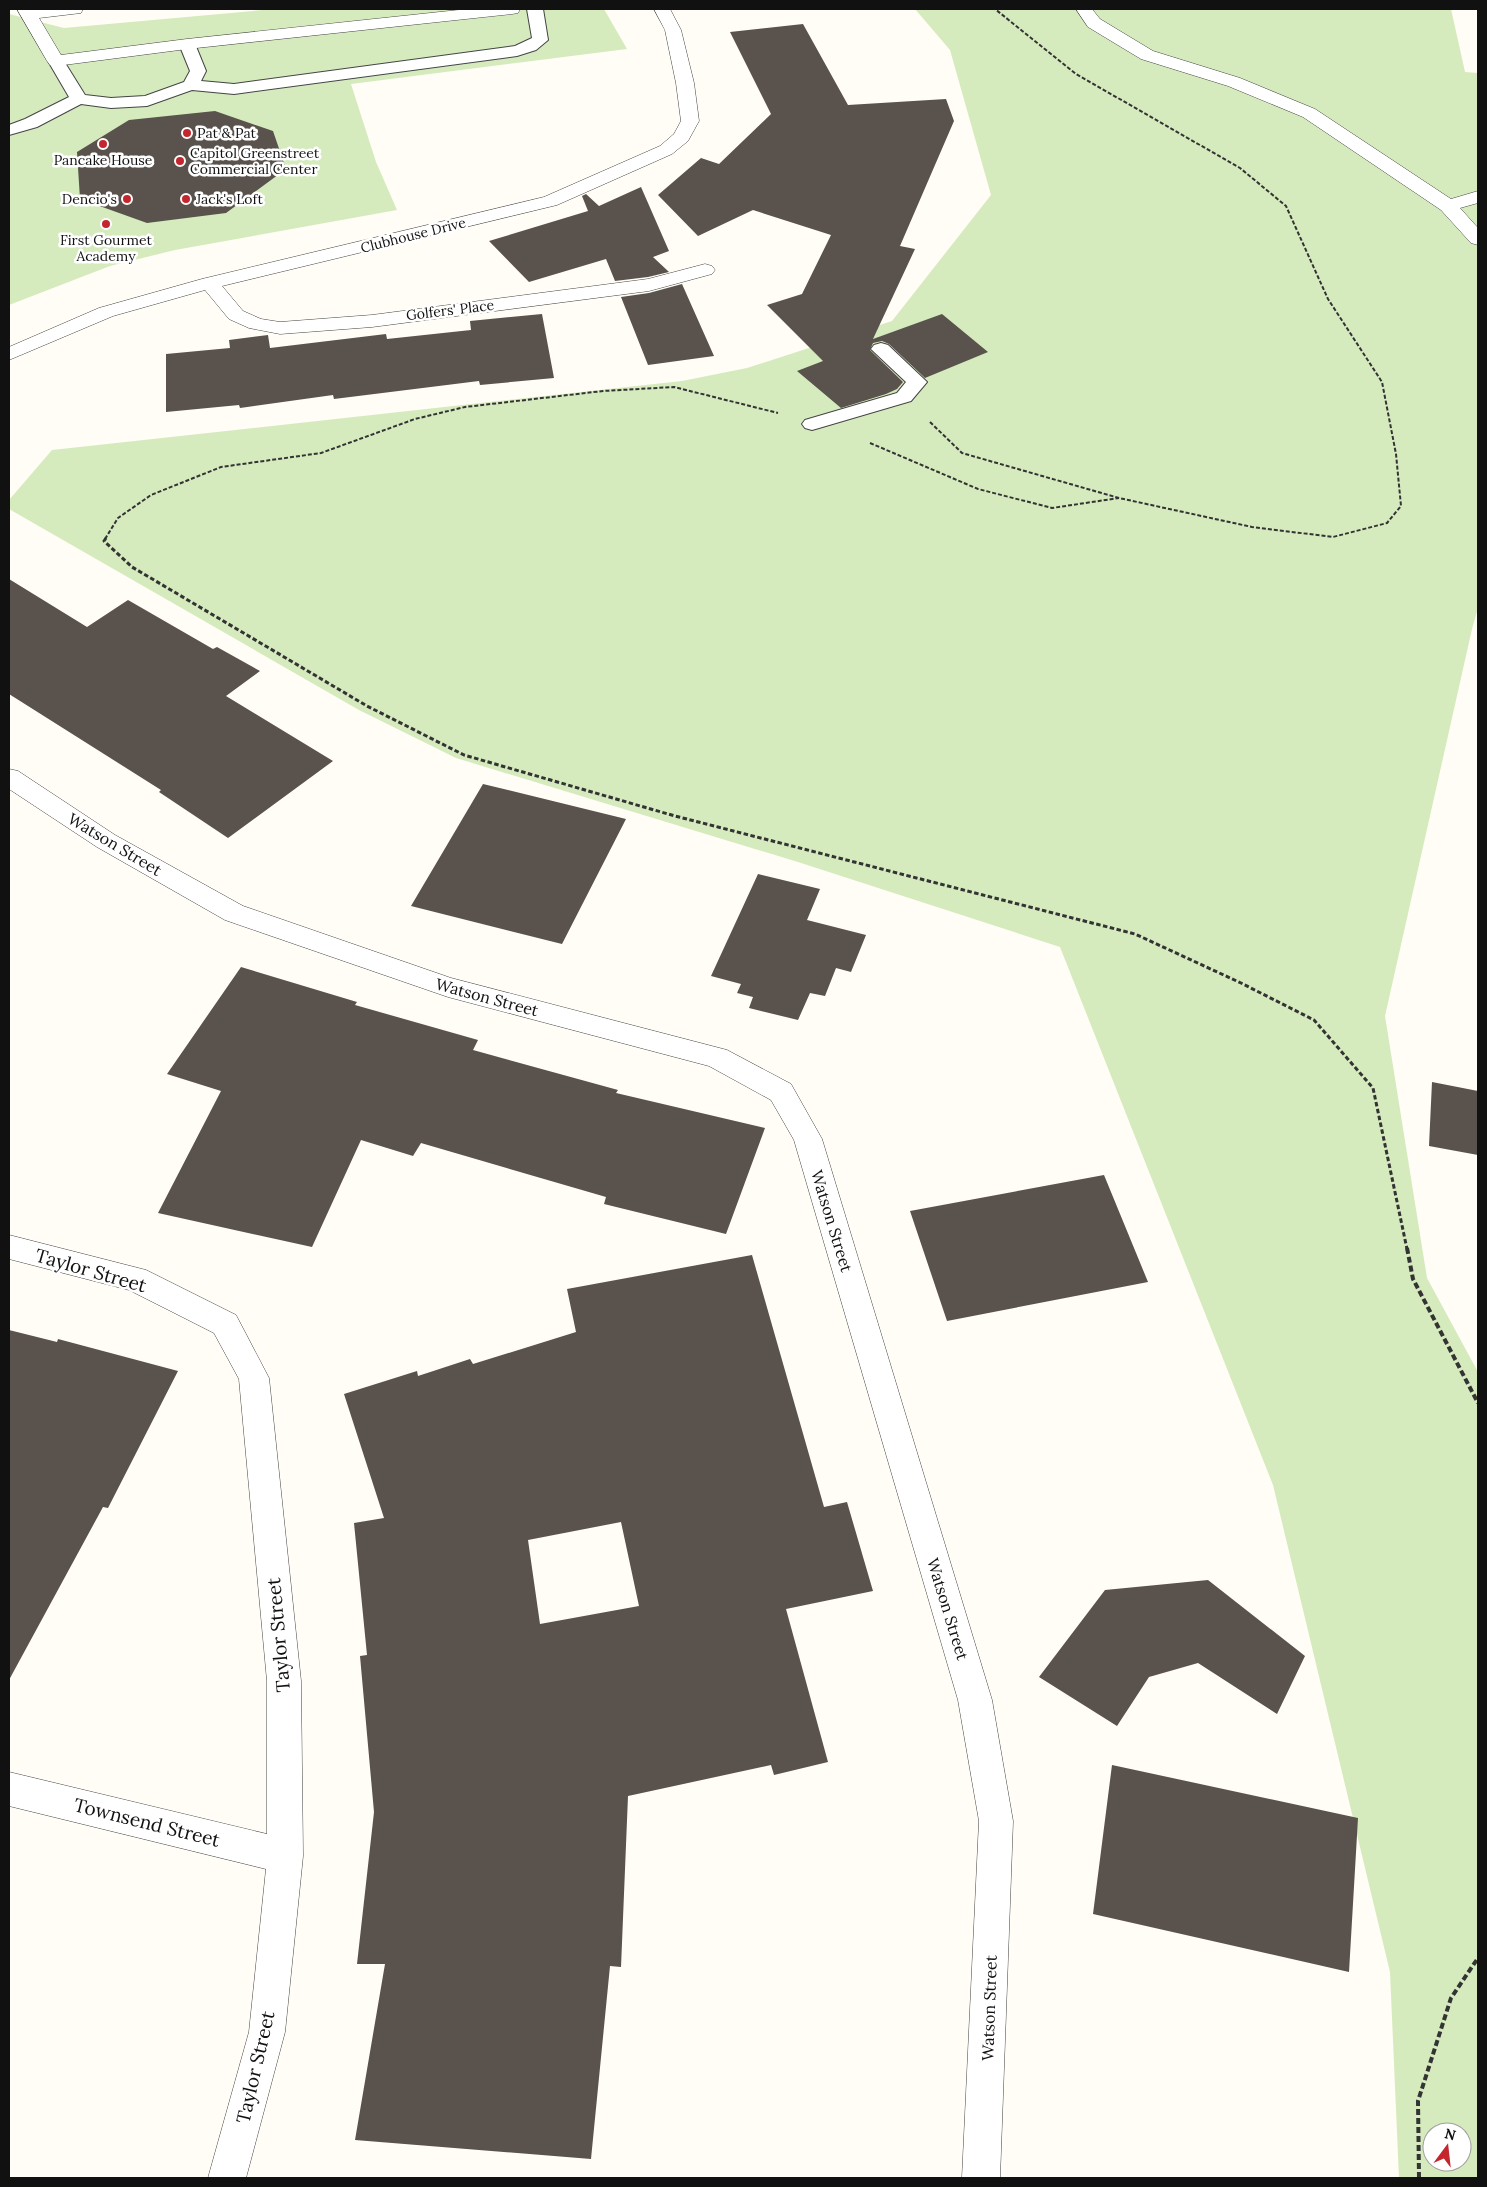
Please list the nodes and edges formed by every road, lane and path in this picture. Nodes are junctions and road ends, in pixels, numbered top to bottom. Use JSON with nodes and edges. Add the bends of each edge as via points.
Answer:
{"nodes":[{"id":1,"x":75,"y":9,"type":"edge"},
{"id":2,"x":512,"y":9,"type":"edge"},
{"id":3,"x":535,"y":9,"type":"edge"},
{"id":4,"x":662,"y":9,"type":"edge"},
{"id":5,"x":995,"y":9,"type":"edge"},
{"id":6,"x":1084,"y":9,"type":"edge"},
{"id":7,"x":28,"y":12,"type":"edge"},
{"id":8,"x":187,"y":44,"type":"junction"},
{"id":9,"x":56,"y":61,"type":"junction"},
{"id":10,"x":190,"y":85,"type":"junction"},
{"id":11,"x":79,"y":99,"type":"junction"},
{"id":12,"x":9,"y":130,"type":"edge"},
{"id":13,"x":1478,"y":197,"type":"edge"},
{"id":14,"x":1448,"y":206,"type":"junction"},
{"id":15,"x":1478,"y":239,"type":"edge"},
{"id":16,"x":705,"y":270,"type":"dead end"},
{"id":17,"x":209,"y":284,"type":"junction"},
{"id":18,"x":881,"y":350,"type":"dead end"},
{"id":19,"x":9,"y":354,"type":"edge"},
{"id":20,"x":904,"y":397,"type":"junction"},
{"id":21,"x":812,"y":424,"type":"junction"},
{"id":22,"x":1120,"y":498,"type":"junction"},
{"id":23,"x":9,"y":777,"type":"edge"},
{"id":24,"x":9,"y":1247,"type":"edge"},
{"id":25,"x":1478,"y":1403,"type":"edge"},
{"id":26,"x":9,"y":1789,"type":"edge"},
{"id":27,"x":285,"y":1856,"type":"junction"},
{"id":28,"x":1478,"y":1958,"type":"edge"},
{"id":29,"x":227,"y":2178,"type":"edge"},
{"id":30,"x":981,"y":2178,"type":"edge"},
{"id":31,"x":1419,"y":2178,"type":"edge"}],
"edges":[{"from":1,"to":7,"type":"street"},
{"from":2,"to":8,"type":"street"},
{"from":3,"to":10,"type":"lane","via":[[540,40],[517,51],[234,88]]},
{"from":4,"to":17,"type":"street","name":"Clubhouse Drive","via":[[673,30],[690,121],[682,137],[666,150],[550,201]]},
{"from":5,"to":22,"type":"path","via":[[1076,74],[1240,168],[1286,206],[1328,299],[1382,382],[1396,454],[1401,506],[1387,523],[1333,537],[1252,527]]},
{"from":6,"to":14,"type":"street","via":[[1094,23],[1147,55],[1234,82],[1309,113]]},
{"from":7,"to":9,"type":"street"},
{"from":8,"to":9,"type":"street"},
{"from":8,"to":10,"type":"lane","via":[[198,71]]},
{"from":9,"to":11,"type":"lane"},
{"from":10,"to":11,"type":"lane","via":[[147,101],[111,103]]},
{"from":11,"to":12,"type":"lane","via":[[31,123]]},
{"from":13,"to":14,"type":"street"},
{"from":14,"to":15,"type":"street"},
{"from":16,"to":17,"type":"street","name":"Golfers' Place","via":[[649,285],[372,320],[280,328],[256,324],[236,315]]},
{"from":17,"to":19,"type":"street","name":"Clubhouse Drive","via":[[106,312]]},
{"from":18,"to":20,"type":"lane","via":[[917,382]]},
{"from":20,"to":21,"type":"lane"},
{"from":20,"to":22,"type":"path","via":[[962,453]]},
{"from":21,"to":22,"type":"path","via":[[877,445],[978,489],[1052,508]]},
{"from":21,"to":25,"type":"path","via":[[748,404],[674,387],[603,391],[465,407],[415,420],[321,453],[221,467],[151,495],[118,518],[104,541],[132,567],[367,706],[464,755],[675,816],[1135,934],[1314,1020],[1374,1088],[1413,1279]]},
{"from":23,"to":30,"type":"street","name":"Watson Street","via":[[106,841],[234,913],[448,987],[717,1057],[781,1092],[808,1139],[976,1700],[996,1821]]},
{"from":24,"to":27,"type":"street","name":"Taylor Street","via":[[136,1279],[225,1324],[254,1378],[284,1681]]},
{"from":26,"to":27,"type":"street","name":"Townsend Street"},
{"from":27,"to":29,"type":"street","name":"Taylor Street","via":[[267,2032]]},
{"from":28,"to":31,"type":"path","via":[[1451,1998],[1418,2101]]}]}
